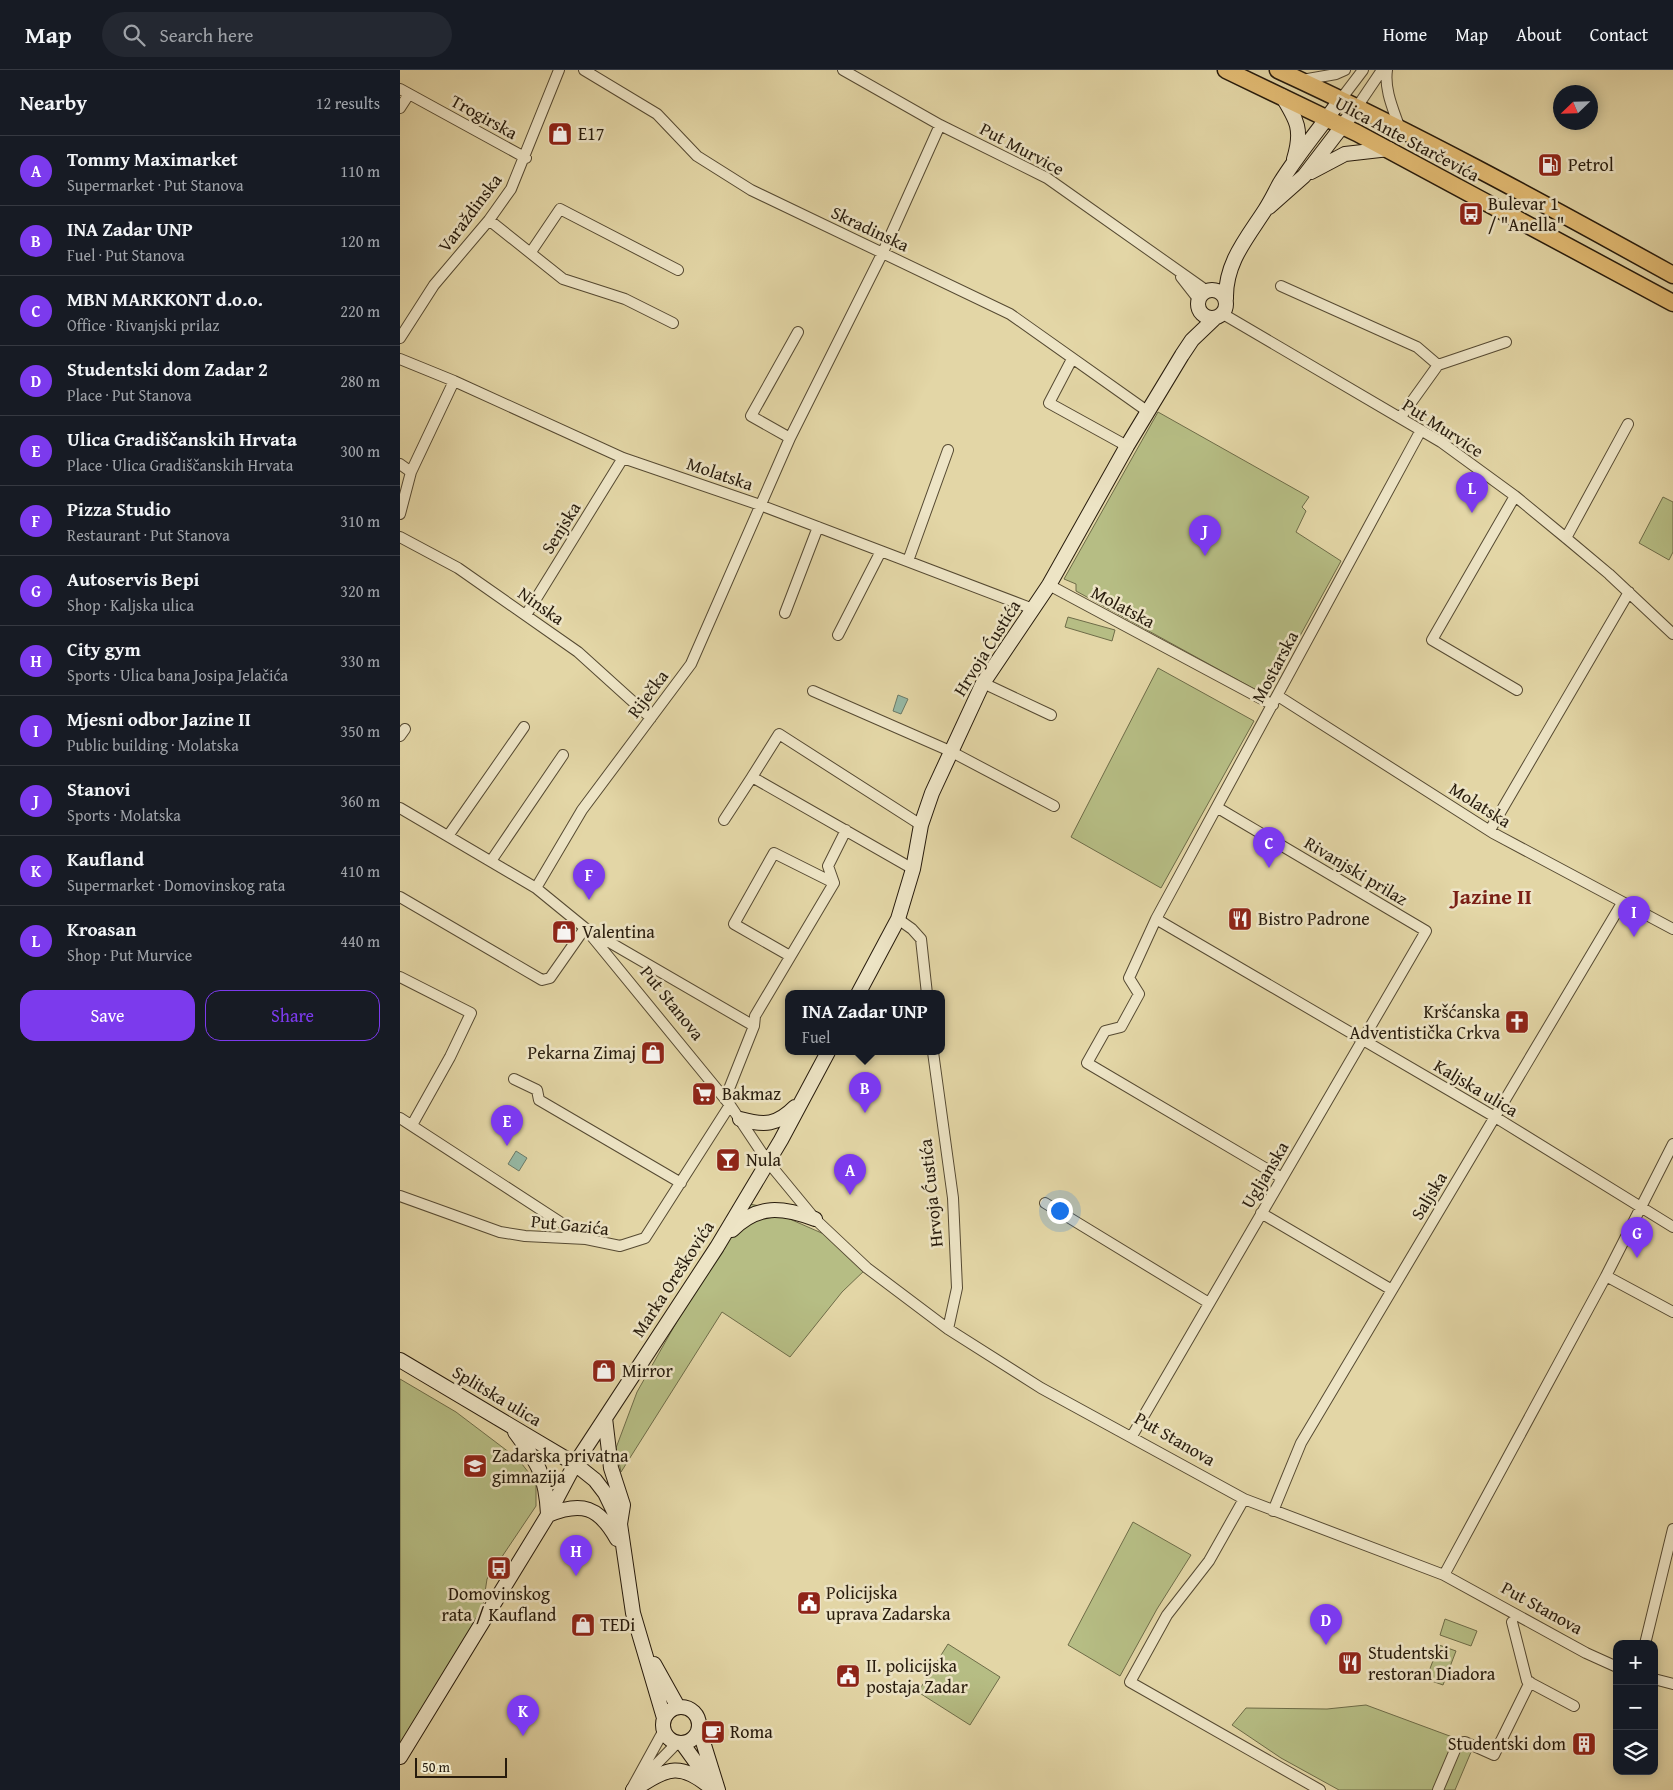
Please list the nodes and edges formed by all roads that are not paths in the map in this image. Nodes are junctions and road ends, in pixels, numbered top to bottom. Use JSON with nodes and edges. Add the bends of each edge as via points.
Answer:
{"nodes":[{"id":1,"x":560,"y":70,"type":"edge"},
{"id":2,"x":584,"y":70,"type":"edge"},
{"id":3,"x":843,"y":70,"type":"edge"},
{"id":4,"x":1226,"y":70,"type":"edge"},
{"id":5,"x":1278,"y":70,"type":"edge"},
{"id":6,"x":1345,"y":70,"type":"edge"},
{"id":7,"x":1363,"y":70,"type":"edge"},
{"id":8,"x":1382,"y":70,"type":"edge"},
{"id":9,"x":1387,"y":70,"type":"edge"},
{"id":10,"x":1300,"y":80,"type":"junction"},
{"id":11,"x":405,"y":91,"type":"edge"},
{"id":12,"x":1282,"y":95,"type":"junction"},
{"id":13,"x":1341,"y":99,"type":"junction"},
{"id":14,"x":1357,"y":107,"type":"junction"},
{"id":15,"x":400,"y":108,"type":"edge"},
{"id":16,"x":1328,"y":118,"type":"junction"},
{"id":17,"x":940,"y":125,"type":"junction"},
{"id":18,"x":1343,"y":126,"type":"junction"},
{"id":19,"x":1400,"y":130,"type":"junction"},
{"id":20,"x":1389,"y":150,"type":"junction"},
{"id":21,"x":526,"y":158,"type":"junction"},
{"id":22,"x":1292,"y":166,"type":"junction"},
{"id":23,"x":1304,"y":176,"type":"junction"},
{"id":24,"x":1265,"y":210,"type":"junction"},
{"id":25,"x":489,"y":220,"type":"junction"},
{"id":26,"x":531,"y":252,"type":"junction"},
{"id":27,"x":883,"y":252,"type":"junction"},
{"id":28,"x":1234,"y":259,"type":"junction"},
{"id":29,"x":678,"y":270,"type":"dead end"},
{"id":30,"x":1673,"y":275,"type":"edge"},
{"id":31,"x":1281,"y":286,"type":"dead end"},
{"id":32,"x":1226,"y":299,"type":"junction"},
{"id":33,"x":1201,"y":300,"type":"junction"},
{"id":34,"x":1673,"y":303,"type":"edge"},
{"id":35,"x":1218,"y":316,"type":"junction"},
{"id":36,"x":673,"y":323,"type":"dead end"},
{"id":37,"x":798,"y":332,"type":"dead end"},
{"id":38,"x":400,"y":338,"type":"edge"},
{"id":39,"x":1192,"y":340,"type":"junction"},
{"id":40,"x":1506,"y":342,"type":"dead end"},
{"id":41,"x":400,"y":359,"type":"edge"},
{"id":42,"x":1072,"y":359,"type":"junction"},
{"id":43,"x":1438,"y":365,"type":"junction"},
{"id":44,"x":454,"y":381,"type":"junction"},
{"id":45,"x":1147,"y":411,"type":"junction"},
{"id":46,"x":1400,"y":418,"type":"junction"},
{"id":47,"x":1628,"y":424,"type":"dead end"},
{"id":48,"x":1421,"y":430,"type":"junction"},
{"id":49,"x":790,"y":438,"type":"junction"},
{"id":50,"x":1127,"y":446,"type":"junction"},
{"id":51,"x":948,"y":450,"type":"dead end"},
{"id":52,"x":623,"y":458,"type":"junction"},
{"id":53,"x":400,"y":464,"type":"edge"},
{"id":54,"x":411,"y":472,"type":"junction"},
{"id":55,"x":1516,"y":496,"type":"junction"},
{"id":56,"x":760,"y":505,"type":"junction"},
{"id":57,"x":400,"y":514,"type":"edge"},
{"id":58,"x":818,"y":527,"type":"junction"},
{"id":59,"x":400,"y":537,"type":"edge"},
{"id":60,"x":1566,"y":538,"type":"junction"},
{"id":61,"x":881,"y":551,"type":"junction"},
{"id":62,"x":908,"y":561,"type":"junction"},
{"id":63,"x":1049,"y":585,"type":"junction"},
{"id":64,"x":1629,"y":592,"type":"junction"},
{"id":65,"x":1033,"y":609,"type":"junction"},
{"id":66,"x":785,"y":613,"type":"dead end"},
{"id":67,"x":526,"y":616,"type":"junction"},
{"id":68,"x":1673,"y":634,"type":"edge"},
{"id":69,"x":838,"y":635,"type":"dead end"},
{"id":70,"x":983,"y":683,"type":"junction"},
{"id":71,"x":1517,"y":690,"type":"dead end"},
{"id":72,"x":813,"y":691,"type":"dead end"},
{"id":73,"x":1275,"y":700,"type":"junction"},
{"id":74,"x":1052,"y":715,"type":"dead end"},
{"id":75,"x":652,"y":718,"type":"junction"},
{"id":76,"x":524,"y":727,"type":"dead end"},
{"id":77,"x":950,"y":751,"type":"junction"},
{"id":78,"x":563,"y":755,"type":"dead end"},
{"id":79,"x":752,"y":777,"type":"junction"},
{"id":80,"x":1054,"y":806,"type":"dead end"},
{"id":81,"x":400,"y":808,"type":"edge"},
{"id":82,"x":1218,"y":808,"type":"junction"},
{"id":83,"x":724,"y":820,"type":"dead end"},
{"id":84,"x":921,"y":825,"type":"junction"},
{"id":85,"x":846,"y":830,"type":"junction"},
{"id":86,"x":1490,"y":830,"type":"junction"},
{"id":87,"x":448,"y":836,"type":"junction"},
{"id":88,"x":492,"y":861,"type":"junction"},
{"id":89,"x":913,"y":869,"type":"junction"},
{"id":90,"x":834,"y":883,"type":"junction"},
{"id":91,"x":536,"y":888,"type":"junction"},
{"id":92,"x":400,"y":897,"type":"edge"},
{"id":93,"x":1622,"y":903,"type":"junction"},
{"id":94,"x":898,"y":919,"type":"junction"},
{"id":95,"x":1156,"y":919,"type":"junction"},
{"id":96,"x":585,"y":928,"type":"junction"},
{"id":97,"x":1673,"y":929,"type":"edge"},
{"id":98,"x":1426,"y":932,"type":"joint"},
{"id":99,"x":790,"y":956,"type":"junction"},
{"id":100,"x":400,"y":976,"type":"edge"},
{"id":101,"x":860,"y":990,"type":"edge"},
{"id":102,"x":927,"y":990,"type":"edge"},
{"id":103,"x":754,"y":1026,"type":"junction"},
{"id":104,"x":1364,"y":1040,"type":"junction"},
{"id":105,"x":826,"y":1055,"type":"edge"},
{"id":106,"x":934,"y":1055,"type":"edge"},
{"id":107,"x":514,"y":1079,"type":"dead end"},
{"id":108,"x":803,"y":1100,"type":"junction"},
{"id":109,"x":727,"y":1102,"type":"junction"},
{"id":110,"x":1495,"y":1117,"type":"junction"},
{"id":111,"x":400,"y":1118,"type":"edge"},
{"id":112,"x":740,"y":1119,"type":"junction"},
{"id":113,"x":412,"y":1125,"type":"junction"},
{"id":114,"x":1673,"y":1144,"type":"edge"},
{"id":115,"x":768,"y":1162,"type":"junction"},
{"id":116,"x":1282,"y":1178,"type":"junction"},
{"id":117,"x":680,"y":1182,"type":"junction"},
{"id":118,"x":400,"y":1196,"type":"edge"},
{"id":119,"x":1045,"y":1203,"type":"dead end"},
{"id":120,"x":1640,"y":1206,"type":"junction"},
{"id":121,"x":1261,"y":1213,"type":"junction"},
{"id":122,"x":815,"y":1218,"type":"junction"},
{"id":123,"x":1673,"y":1227,"type":"edge"},
{"id":124,"x":586,"y":1240,"type":"junction"},
{"id":125,"x":717,"y":1247,"type":"junction"},
{"id":126,"x":1606,"y":1276,"type":"junction"},
{"id":127,"x":1392,"y":1290,"type":"junction"},
{"id":128,"x":1209,"y":1303,"type":"junction"},
{"id":129,"x":1673,"y":1312,"type":"edge"},
{"id":130,"x":948,"y":1329,"type":"junction"},
{"id":131,"x":400,"y":1360,"type":"edge"},
{"id":132,"x":605,"y":1418,"type":"junction"},
{"id":133,"x":513,"y":1428,"type":"junction"},
{"id":134,"x":1132,"y":1436,"type":"junction"},
{"id":135,"x":575,"y":1464,"type":"junction"},
{"id":136,"x":1244,"y":1499,"type":"junction"},
{"id":137,"x":1274,"y":1511,"type":"junction"},
{"id":138,"x":548,"y":1515,"type":"junction"},
{"id":139,"x":620,"y":1524,"type":"junction"},
{"id":140,"x":1673,"y":1529,"type":"edge"},
{"id":141,"x":623,"y":1548,"type":"junction"},
{"id":142,"x":1444,"y":1575,"type":"junction"},
{"id":143,"x":1512,"y":1622,"type":"dead end"},
{"id":144,"x":641,"y":1639,"type":"junction"},
{"id":145,"x":1646,"y":1640,"type":"edge"},
{"id":146,"x":1613,"y":1664,"type":"edge"},
{"id":147,"x":1658,"y":1680,"type":"edge"},
{"id":148,"x":1530,"y":1682,"type":"junction"},
{"id":149,"x":1673,"y":1684,"type":"edge"},
{"id":150,"x":1574,"y":1706,"type":"dead end"},
{"id":151,"x":678,"y":1707,"type":"junction"},
{"id":152,"x":664,"y":1724,"type":"junction"},
{"id":153,"x":699,"y":1729,"type":"junction"},
{"id":154,"x":680,"y":1743,"type":"junction"},
{"id":155,"x":400,"y":1757,"type":"edge"},
{"id":156,"x":632,"y":1790,"type":"edge"},
{"id":157,"x":716,"y":1790,"type":"edge"},
{"id":158,"x":1320,"y":1790,"type":"edge"},
{"id":159,"x":1438,"y":1790,"type":"edge"}],
"edges":[{"from":1,"to":21,"type":"street","name":"Varaždinska"},
{"from":2,"to":27,"type":"street","name":"Skradinska","via":[[657,114],[697,156],[751,190]]},
{"from":3,"to":17,"type":"street","name":"Put Murvice"},
{"from":4,"to":12,"type":"main road","name":"Ulica Ante Starčevića"},
{"from":5,"to":10,"type":"main road","name":"Ulica Ante Starčevića"},
{"from":6,"to":10,"type":"street"},
{"from":7,"to":13,"type":"street"},
{"from":8,"to":14,"type":"street"},
{"from":9,"to":19,"type":"street","via":[[1390,100]]},
{"from":10,"to":13,"type":"main road","name":"Ulica Ante Starčevića"},
{"from":11,"to":15,"type":"street"},
{"from":11,"to":21,"type":"street","name":"Trogirska"},
{"from":12,"to":16,"type":"main road","name":"Ulica Ante Starčevića"},
{"from":12,"to":22,"type":"main road","via":[[1299,127],[1299,144]]},
{"from":13,"to":14,"type":"main road","name":"Ulica Ante Starčevića"},
{"from":13,"to":16,"type":"main road","name":"Hrvoja Ćustića"},
{"from":14,"to":18,"type":"main road","name":"Hrvoja Ćustića"},
{"from":14,"to":19,"type":"main road","name":"Ulica Ante Starčevića"},
{"from":16,"to":18,"type":"main road","name":"Ulica Ante Starčevića"},
{"from":16,"to":22,"type":"main road","name":"Hrvoja Ćustića"},
{"from":17,"to":27,"type":"street","name":"Riječka"},
{"from":17,"to":33,"type":"street","name":"Put Murvice","via":[[1047,178],[1176,270]]},
{"from":18,"to":20,"type":"main road","name":"Ulica Ante Starčevića"},
{"from":18,"to":23,"type":"main road","name":"Hrvoja Ćustića"},
{"from":19,"to":30,"type":"main road","name":"Ulica Ante Starčevića","via":[[1502,180]]},
{"from":20,"to":23,"type":"main road","via":[[1345,154]]},
{"from":20,"to":34,"type":"main road","name":"Ulica Ante Starčevića"},
{"from":21,"to":25,"type":"street","name":"Varaždinska","via":[[511,189]]},
{"from":22,"to":24,"type":"main road","name":"Hrvoja Ćustića"},
{"from":23,"to":24,"type":"main road","name":"Hrvoja Ćustića"},
{"from":24,"to":28,"type":"main road","name":"Hrvoja Ćustića"},
{"from":25,"to":26,"type":"street"},
{"from":25,"to":38,"type":"street","name":"Varaždinska","via":[[434,285]]},
{"from":26,"to":29,"type":"street","via":[[560,210]]},
{"from":26,"to":36,"type":"street","via":[[563,279],[626,298]]},
{"from":27,"to":42,"type":"street","name":"Skradinska","via":[[1010,314]]},
{"from":27,"to":49,"type":"street","name":"Riječka"},
{"from":28,"to":32,"type":"main road","name":"Hrvoja Ćustića","via":[[1225,288]]},
{"from":28,"to":33,"type":"main road","name":"Hrvoja Ćustića"},
{"from":31,"to":43,"type":"street","via":[[1417,347]]},
{"from":32,"to":33,"type":"main road","via":[[1216,290]]},
{"from":32,"to":35,"type":"main road","via":[[1226,307]]},
{"from":33,"to":35,"type":"main road","via":[[1204,316]]},
{"from":33,"to":39,"type":"main road","name":"Hrvoja Ćustića"},
{"from":35,"to":39,"type":"main road","name":"Hrvoja Ćustića"},
{"from":35,"to":46,"type":"street","name":"Put Murvice"},
{"from":37,"to":49,"type":"street","via":[[751,416]]},
{"from":39,"to":45,"type":"main road","name":"Hrvoja Ćustića"},
{"from":40,"to":43,"type":"street"},
{"from":41,"to":44,"type":"street","name":"Molatska"},
{"from":42,"to":45,"type":"street","name":"Skradinska"},
{"from":42,"to":50,"type":"street","via":[[1049,403]]},
{"from":43,"to":46,"type":"street"},
{"from":44,"to":52,"type":"street","name":"Molatska"},
{"from":44,"to":54,"type":"street"},
{"from":45,"to":50,"type":"main road","name":"Hrvoja Ćustića"},
{"from":46,"to":48,"type":"street","name":"Put Murvice"},
{"from":47,"to":60,"type":"street"},
{"from":48,"to":55,"type":"street","name":"Put Murvice"},
{"from":48,"to":73,"type":"street","name":"Mostarska"},
{"from":49,"to":56,"type":"street","name":"Riječka"},
{"from":50,"to":63,"type":"main road","name":"Hrvoja Ćustića"},
{"from":51,"to":62,"type":"street"},
{"from":52,"to":56,"type":"street","name":"Molatska"},
{"from":52,"to":67,"type":"street","name":"Senjska"},
{"from":53,"to":54,"type":"street"},
{"from":54,"to":57,"type":"street"},
{"from":55,"to":60,"type":"street","name":"Put Murvice"},
{"from":55,"to":71,"type":"street","via":[[1432,640]]},
{"from":56,"to":58,"type":"street","name":"Molatska"},
{"from":56,"to":75,"type":"street","name":"Riječka","via":[[691,664]]},
{"from":58,"to":61,"type":"street","name":"Molatska"},
{"from":58,"to":66,"type":"street"},
{"from":59,"to":67,"type":"street","name":"Ninska","via":[[458,568]]},
{"from":60,"to":64,"type":"street","name":"Put Murvice"},
{"from":61,"to":62,"type":"street","name":"Molatska"},
{"from":61,"to":69,"type":"street"},
{"from":62,"to":65,"type":"street","name":"Molatska"},
{"from":63,"to":65,"type":"main road","name":"Hrvoja Ćustića"},
{"from":63,"to":73,"type":"street","name":"Molatska"},
{"from":64,"to":68,"type":"street","name":"Put Murvice"},
{"from":64,"to":86,"type":"street"},
{"from":65,"to":70,"type":"main road","name":"Hrvoja Ćustića"},
{"from":67,"to":75,"type":"street","name":"Ninska","via":[[578,652]]},
{"from":70,"to":74,"type":"street"},
{"from":70,"to":77,"type":"main road","name":"Hrvoja Ćustića"},
{"from":72,"to":77,"type":"street"},
{"from":73,"to":82,"type":"street","name":"Mostarska"},
{"from":73,"to":86,"type":"street","name":"Molatska"},
{"from":75,"to":91,"type":"street","name":"Riječka","via":[[582,810]]},
{"from":76,"to":87,"type":"street"},
{"from":77,"to":80,"type":"street"},
{"from":77,"to":84,"type":"main road","name":"Hrvoja Ćustića"},
{"from":78,"to":88,"type":"street"},
{"from":79,"to":83,"type":"street"},
{"from":79,"to":84,"type":"street","via":[[779,734]]},
{"from":79,"to":85,"type":"street"},
{"from":81,"to":87,"type":"street","name":"Put Stanova"},
{"from":82,"to":95,"type":"street","name":"Mostarska"},
{"from":82,"to":98,"type":"street","name":"Rivanjski prilaz"},
{"from":84,"to":89,"type":"main road","name":"Hrvoja Ćustića"},
{"from":85,"to":89,"type":"street"},
{"from":85,"to":90,"type":"street","via":[[828,866]]},
{"from":86,"to":93,"type":"street","name":"Molatska"},
{"from":87,"to":88,"type":"street","name":"Put Stanova"},
{"from":88,"to":91,"type":"street","name":"Put Stanova"},
{"from":89,"to":94,"type":"main road","name":"Hrvoja Ćustića"},
{"from":90,"to":99,"type":"street","name":"Put Gazića"},
{"from":90,"to":99,"type":"street","via":[[774,853],[734,924]]},
{"from":91,"to":96,"type":"street","name":"Put Stanova"},
{"from":92,"to":96,"type":"street","via":[[542,980],[550,978]]},
{"from":93,"to":97,"type":"street","name":"Molatska"},
{"from":93,"to":110,"type":"street","name":"Saljska"},
{"from":94,"to":101,"type":"main road"},
{"from":94,"to":102,"type":"street","via":[[921,939]]},
{"from":95,"to":104,"type":"street","name":"Kaljska ulica"},
{"from":95,"to":116,"type":"street","name":"Mostarska","via":[[1129,978],[1139,994],[1121,1027],[1105,1031],[1087,1063]]},
{"from":96,"to":103,"type":"street"},
{"from":96,"to":109,"type":"street","name":"Put Stanova"},
{"from":98,"to":104,"type":"street","name":"Ugljanska"},
{"from":99,"to":103,"type":"street","name":"Put Gazića","via":[[755,1016]]},
{"from":100,"to":113,"type":"street","via":[[471,1013]]},
{"from":103,"to":109,"type":"street","name":"Put Gazića"},
{"from":104,"to":110,"type":"street","name":"Kaljska ulica"},
{"from":104,"to":116,"type":"street","name":"Ugljanska"},
{"from":105,"to":108,"type":"main road"},
{"from":106,"to":130,"type":"street","name":"Hrvoja Ćustića","via":[[953,1198],[957,1288]]},
{"from":107,"to":117,"type":"street","via":[[536,1090],[539,1100]]},
{"from":108,"to":112,"type":"main road","via":[[784,1118],[774,1122],[756,1124]]},
{"from":108,"to":115,"type":"main road"},
{"from":109,"to":112,"type":"street","name":"Put Stanova"},
{"from":109,"to":117,"type":"street","name":"Put Gazića"},
{"from":110,"to":120,"type":"street","name":"Kaljska ulica"},
{"from":110,"to":127,"type":"street","name":"Saljska"},
{"from":111,"to":113,"type":"street"},
{"from":112,"to":115,"type":"street","name":"Put Stanova"},
{"from":113,"to":124,"type":"street"},
{"from":114,"to":120,"type":"street"},
{"from":115,"to":122,"type":"street","name":"Put Stanova"},
{"from":115,"to":125,"type":"main road","name":"Marka Oreškovića"},
{"from":116,"to":121,"type":"street","name":"Ugljanska"},
{"from":117,"to":124,"type":"street","name":"Put Gazića","via":[[645,1238],[620,1246]]},
{"from":118,"to":124,"type":"street","name":"Put Gazića","via":[[500,1232]]},
{"from":119,"to":128,"type":"street"},
{"from":120,"to":123,"type":"street","name":"Kaljska ulica"},
{"from":120,"to":126,"type":"street"},
{"from":121,"to":127,"type":"street"},
{"from":121,"to":128,"type":"street","name":"Ugljanska"},
{"from":122,"to":125,"type":"main road","via":[[778,1209],[752,1214]]},
{"from":122,"to":130,"type":"street","name":"Put Stanova","via":[[874,1273]]},
{"from":125,"to":132,"type":"main road","name":"Marka Oreškovića"},
{"from":126,"to":129,"type":"street"},
{"from":126,"to":142,"type":"street"},
{"from":127,"to":137,"type":"street","name":"Saljska","via":[[1302,1443]]},
{"from":128,"to":134,"type":"street","name":"Ugljanska"},
{"from":130,"to":134,"type":"street","name":"Put Stanova","via":[[1041,1388]]},
{"from":131,"to":133,"type":"main road","name":"Splitska ulica"},
{"from":132,"to":135,"type":"main road","name":"Marka Oreškovića"},
{"from":132,"to":139,"type":"main road","via":[[611,1468],[622,1497]]},
{"from":133,"to":135,"type":"main road","name":"Splitska ulica"},
{"from":133,"to":138,"type":"main road","via":[[544,1477]]},
{"from":134,"to":136,"type":"street","name":"Put Stanova"},
{"from":135,"to":138,"type":"main road","name":"Marka Oreškovića"},
{"from":135,"to":139,"type":"main road","name":"Splitska ulica","via":[[605,1493]]},
{"from":136,"to":137,"type":"street","name":"Put Stanova"},
{"from":136,"to":158,"type":"street","via":[[1208,1561],[1167,1615],[1130,1682]]},
{"from":137,"to":142,"type":"street","name":"Put Stanova"},
{"from":138,"to":141,"type":"main road","via":[[564,1508],[590,1509],[609,1523]]},
{"from":138,"to":155,"type":"main road","name":"Marka Oreškovića"},
{"from":139,"to":141,"type":"main road"},
{"from":140,"to":145,"type":"street"},
{"from":141,"to":144,"type":"main road","via":[[633,1613]]},
{"from":142,"to":146,"type":"street","name":"Put Stanova","via":[[1586,1653]]},
{"from":143,"to":148,"type":"street","via":[[1527,1681]]},
{"from":144,"to":151,"type":"main road"},
{"from":144,"to":152,"type":"main road"},
{"from":147,"to":149,"type":"street"},
{"from":148,"to":150,"type":"street"},
{"from":148,"to":159,"type":"street","via":[[1494,1755],[1465,1742],[1458,1744]]},
{"from":151,"to":152,"type":"main road","via":[[667,1713]]},
{"from":151,"to":153,"type":"main road","via":[[694,1712]]},
{"from":152,"to":154,"type":"main road","via":[[666,1736]]},
{"from":152,"to":156,"type":"street"},
{"from":153,"to":154,"type":"main road","via":[[693,1739]]},
{"from":153,"to":157,"type":"main road"},
{"from":154,"to":156,"type":"street"},
{"from":154,"to":157,"type":"main road"},
{"from":156,"to":157,"type":"main road","via":[[660,1773],[677,1769],[694,1774]]}]}
